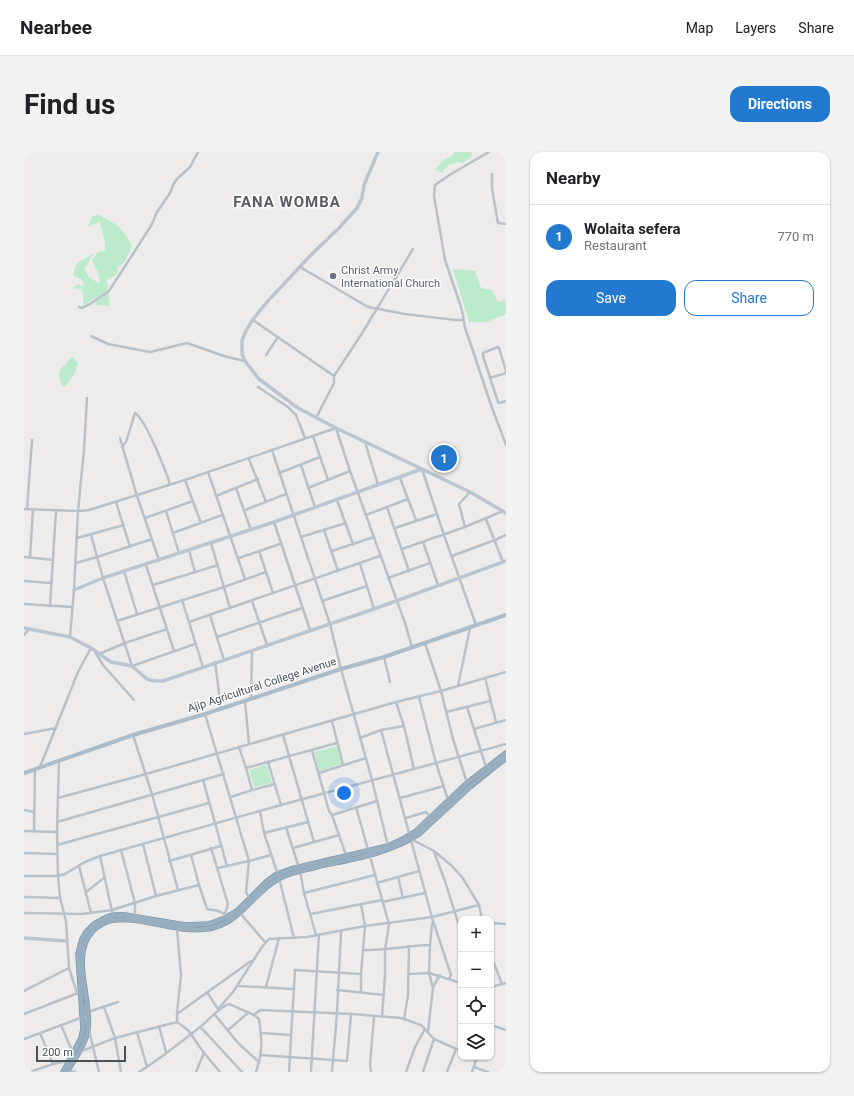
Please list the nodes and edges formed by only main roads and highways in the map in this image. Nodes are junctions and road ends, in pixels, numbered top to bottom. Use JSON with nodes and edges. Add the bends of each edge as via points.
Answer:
{"nodes":[{"id":1,"x":378,"y":152,"type":"edge"},
{"id":2,"x":422,"y":469,"type":"junction"},
{"id":3,"x":505,"y":512,"type":"edge"},
{"id":4,"x":504,"y":562,"type":"edge"},
{"id":5,"x":74,"y":590,"type":"road end"},
{"id":6,"x":506,"y":615,"type":"edge"},
{"id":7,"x":24,"y":628,"type":"edge"},
{"id":8,"x":506,"y":753,"type":"edge"},
{"id":9,"x":506,"y":758,"type":"edge"},
{"id":10,"x":24,"y":772,"type":"edge"},
{"id":11,"x":410,"y":837,"type":"junction"},
{"id":12,"x":369,"y":852,"type":"junction"},
{"id":13,"x":300,"y":869,"type":"junction"},
{"id":14,"x":278,"y":876,"type":"junction"},
{"id":15,"x":113,"y":915,"type":"junction"},
{"id":16,"x":24,"y":938,"type":"edge"},
{"id":17,"x":67,"y":941,"type":"road end"},
{"id":18,"x":86,"y":1015,"type":"junction"},
{"id":19,"x":70,"y":1062,"type":"junction"},
{"id":20,"x":66,"y":1072,"type":"edge"}],
"edges":[{"from":1,"to":2,"type":"main road","via":[[357,208],[267,302],[242,340],[242,354],[253,372],[268,387],[298,408]]},
{"from":2,"to":3,"type":"main road"},
{"from":2,"to":5,"type":"main road"},
{"from":4,"to":7,"type":"main road","via":[[163,681],[146,679],[132,666],[111,662],[70,637]]},
{"from":6,"to":10,"type":"main road","name":"Ajip Agricultural College Avenue","via":[[384,657],[133,735]]},
{"from":8,"to":11,"type":"highway","via":[[467,783]]},
{"from":9,"to":11,"type":"highway","via":[[470,786],[419,834]]},
{"from":11,"to":12,"type":"highway"},
{"from":11,"to":12,"type":"highway","via":[[394,848]]},
{"from":12,"to":13,"type":"highway"},
{"from":12,"to":13,"type":"highway","via":[[346,855]]},
{"from":13,"to":14,"type":"highway"},
{"from":14,"to":15,"type":"highway","via":[[267,881],[237,911],[209,924],[197,926]]},
{"from":14,"to":15,"type":"highway","via":[[240,913],[207,929],[177,928],[126,920]]},
{"from":15,"to":18,"type":"highway","via":[[92,932],[84,947],[82,955]]},
{"from":15,"to":18,"type":"highway","via":[[94,924],[82,939],[78,954],[79,993]]},
{"from":16,"to":17,"type":"main road"},
{"from":18,"to":19,"type":"highway","via":[[81,1038]]},
{"from":18,"to":19,"type":"highway","via":[[88,1027],[85,1040]]},
{"from":19,"to":20,"type":"highway"}]}
